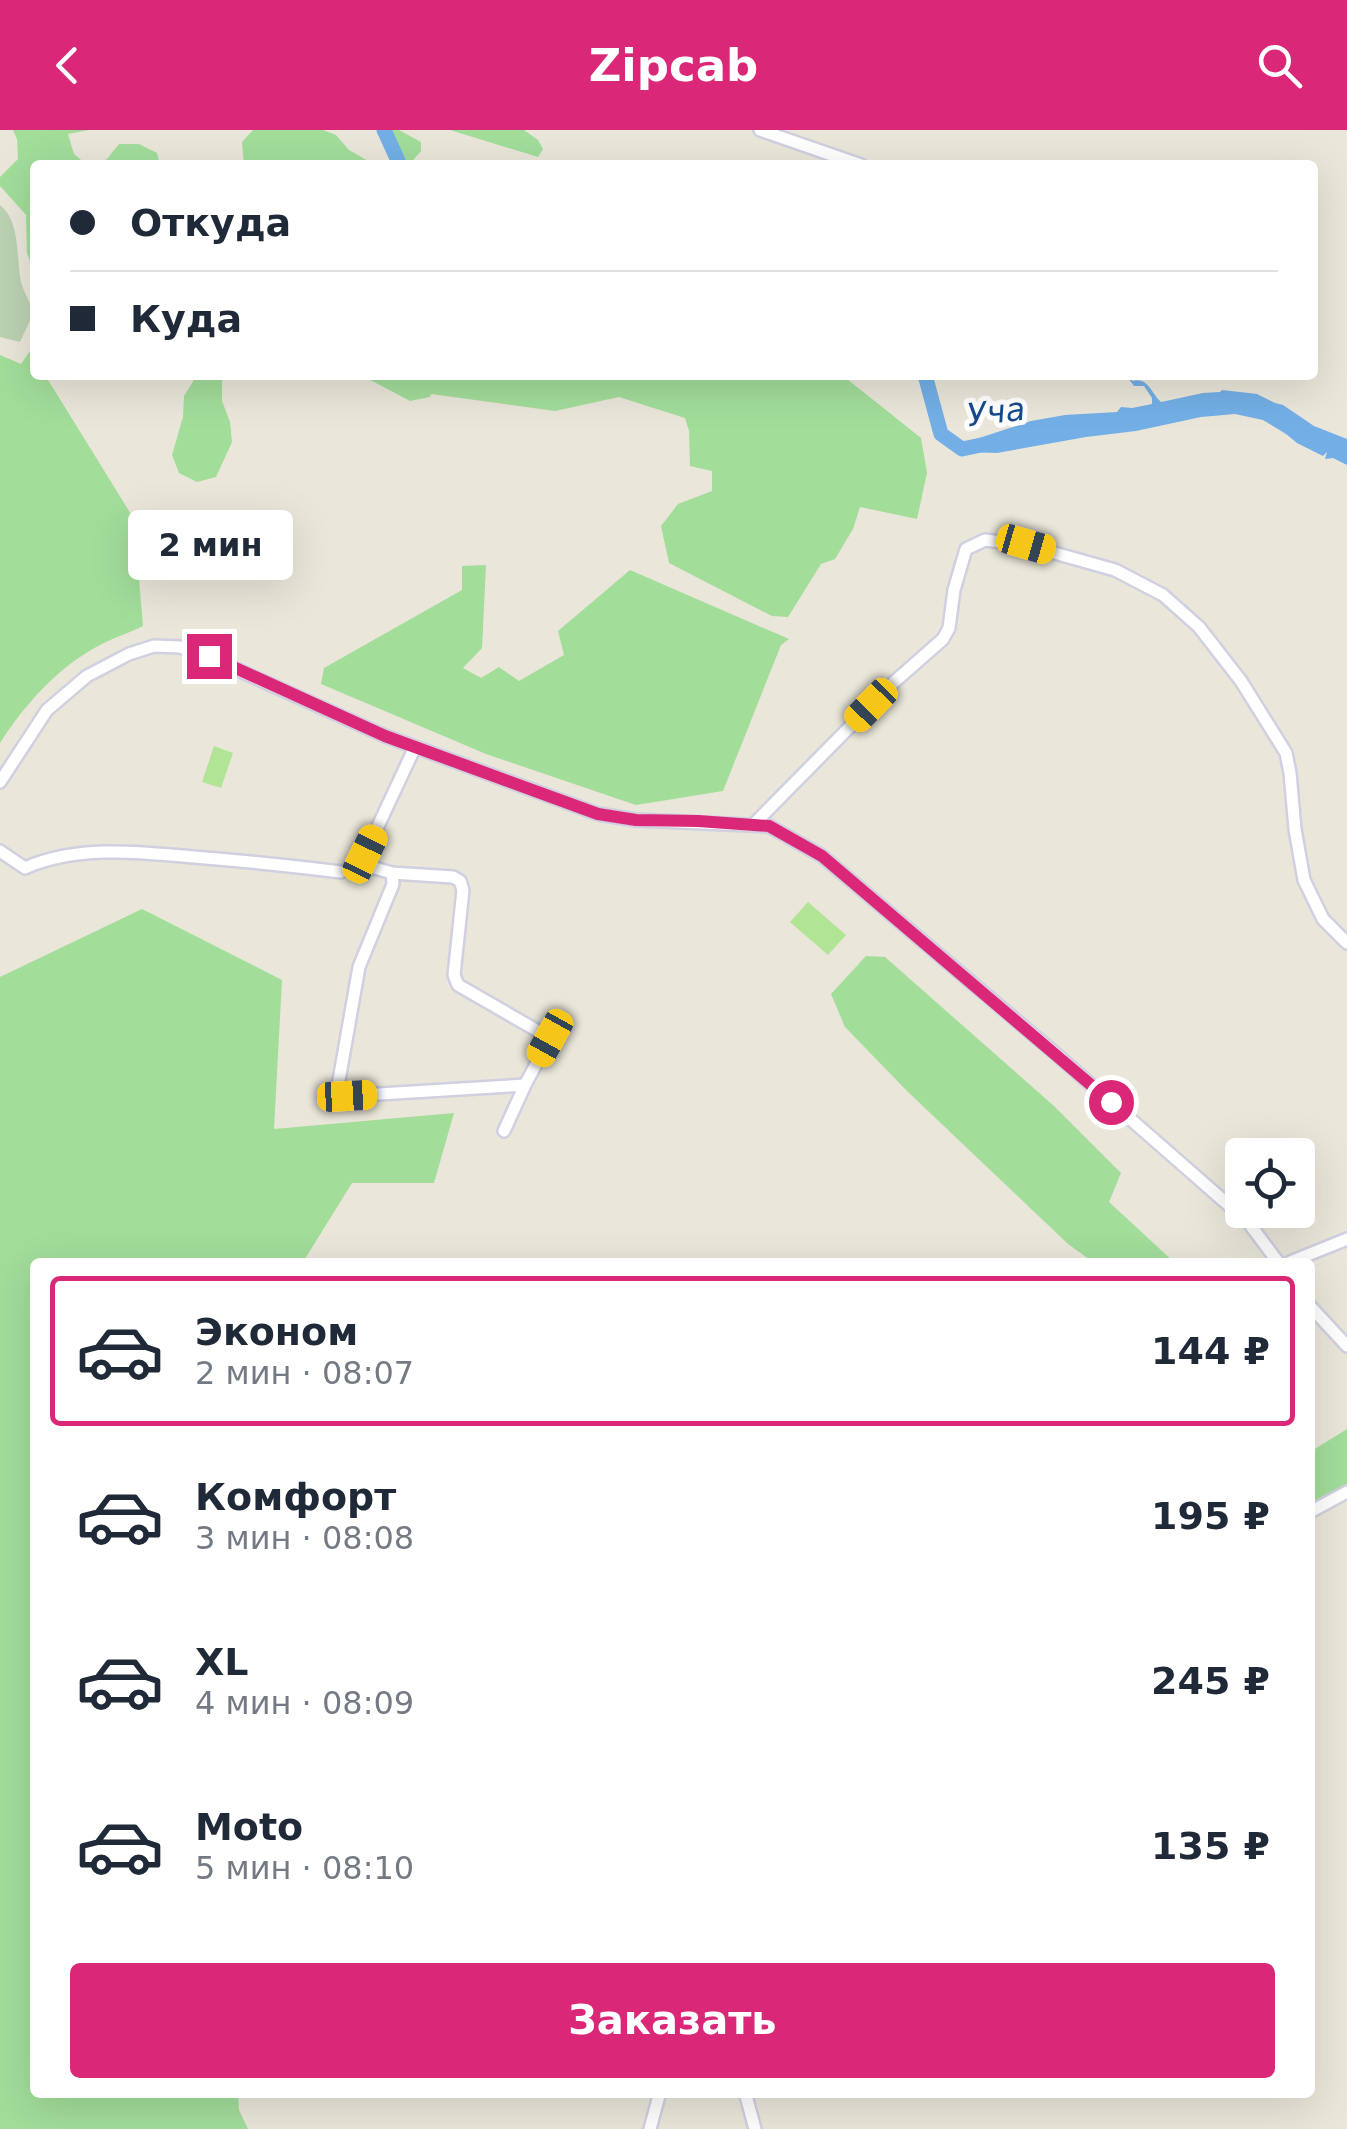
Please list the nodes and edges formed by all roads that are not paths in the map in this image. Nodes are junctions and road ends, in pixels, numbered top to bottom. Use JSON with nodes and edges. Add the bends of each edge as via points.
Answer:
{"nodes":[{"id":1,"x":760,"y":130,"type":"edge"},
{"id":2,"x":847,"y":160,"type":"edge"},
{"id":3,"x":415,"y":747,"type":"junction"},
{"id":4,"x":0,"y":782,"type":"edge"},
{"id":5,"x":754,"y":824,"type":"junction"},
{"id":6,"x":0,"y":851,"type":"edge"},
{"id":7,"x":341,"y":872,"type":"dead end"},
{"id":8,"x":392,"y":873,"type":"junction"},
{"id":9,"x":1347,"y":943,"type":"edge"},
{"id":10,"x":524,"y":1085,"type":"junction"},
{"id":11,"x":504,"y":1131,"type":"dead end"},
{"id":12,"x":1347,"y":1238,"type":"edge"},
{"id":13,"x":1275,"y":1258,"type":"edge"},
{"id":14,"x":1300,"y":1258,"type":"edge"},
{"id":15,"x":1315,"y":1311,"type":"edge"},
{"id":16,"x":1347,"y":1346,"type":"edge"},
{"id":17,"x":1347,"y":1492,"type":"edge"},
{"id":18,"x":1315,"y":1509,"type":"edge"},
{"id":19,"x":658,"y":2098,"type":"edge"},
{"id":20,"x":747,"y":2098,"type":"edge"},
{"id":21,"x":650,"y":2129,"type":"edge"},
{"id":22,"x":755,"y":2129,"type":"edge"}],
"edges":[{"from":1,"to":2,"type":"street"},
{"from":3,"to":4,"type":"street","via":[[209,656],[154,646],[87,676],[47,710]]},
{"from":3,"to":5,"type":"street","via":[[598,814]]},
{"from":3,"to":8,"type":"street","via":[[365,854],[368,866]]},
{"from":5,"to":9,"type":"street","via":[[943,639],[966,548],[985,540],[1026,544],[1115,570],[1163,594],[1241,680],[1286,753],[1304,880],[1323,919]]},
{"from":5,"to":13,"type":"street","via":[[822,856],[1248,1222]]},
{"from":6,"to":7,"type":"street","via":[[25,868],[90,852],[124,852]]},
{"from":8,"to":10,"type":"street","via":[[460,881],[458,985],[550,1038]]},
{"from":8,"to":10,"type":"street","via":[[359,967],[338,1086],[347,1096]]},
{"from":10,"to":11,"type":"street"},
{"from":12,"to":14,"type":"street"},
{"from":15,"to":16,"type":"street"},
{"from":17,"to":18,"type":"street"},
{"from":19,"to":21,"type":"street"},
{"from":20,"to":22,"type":"street"}]}
